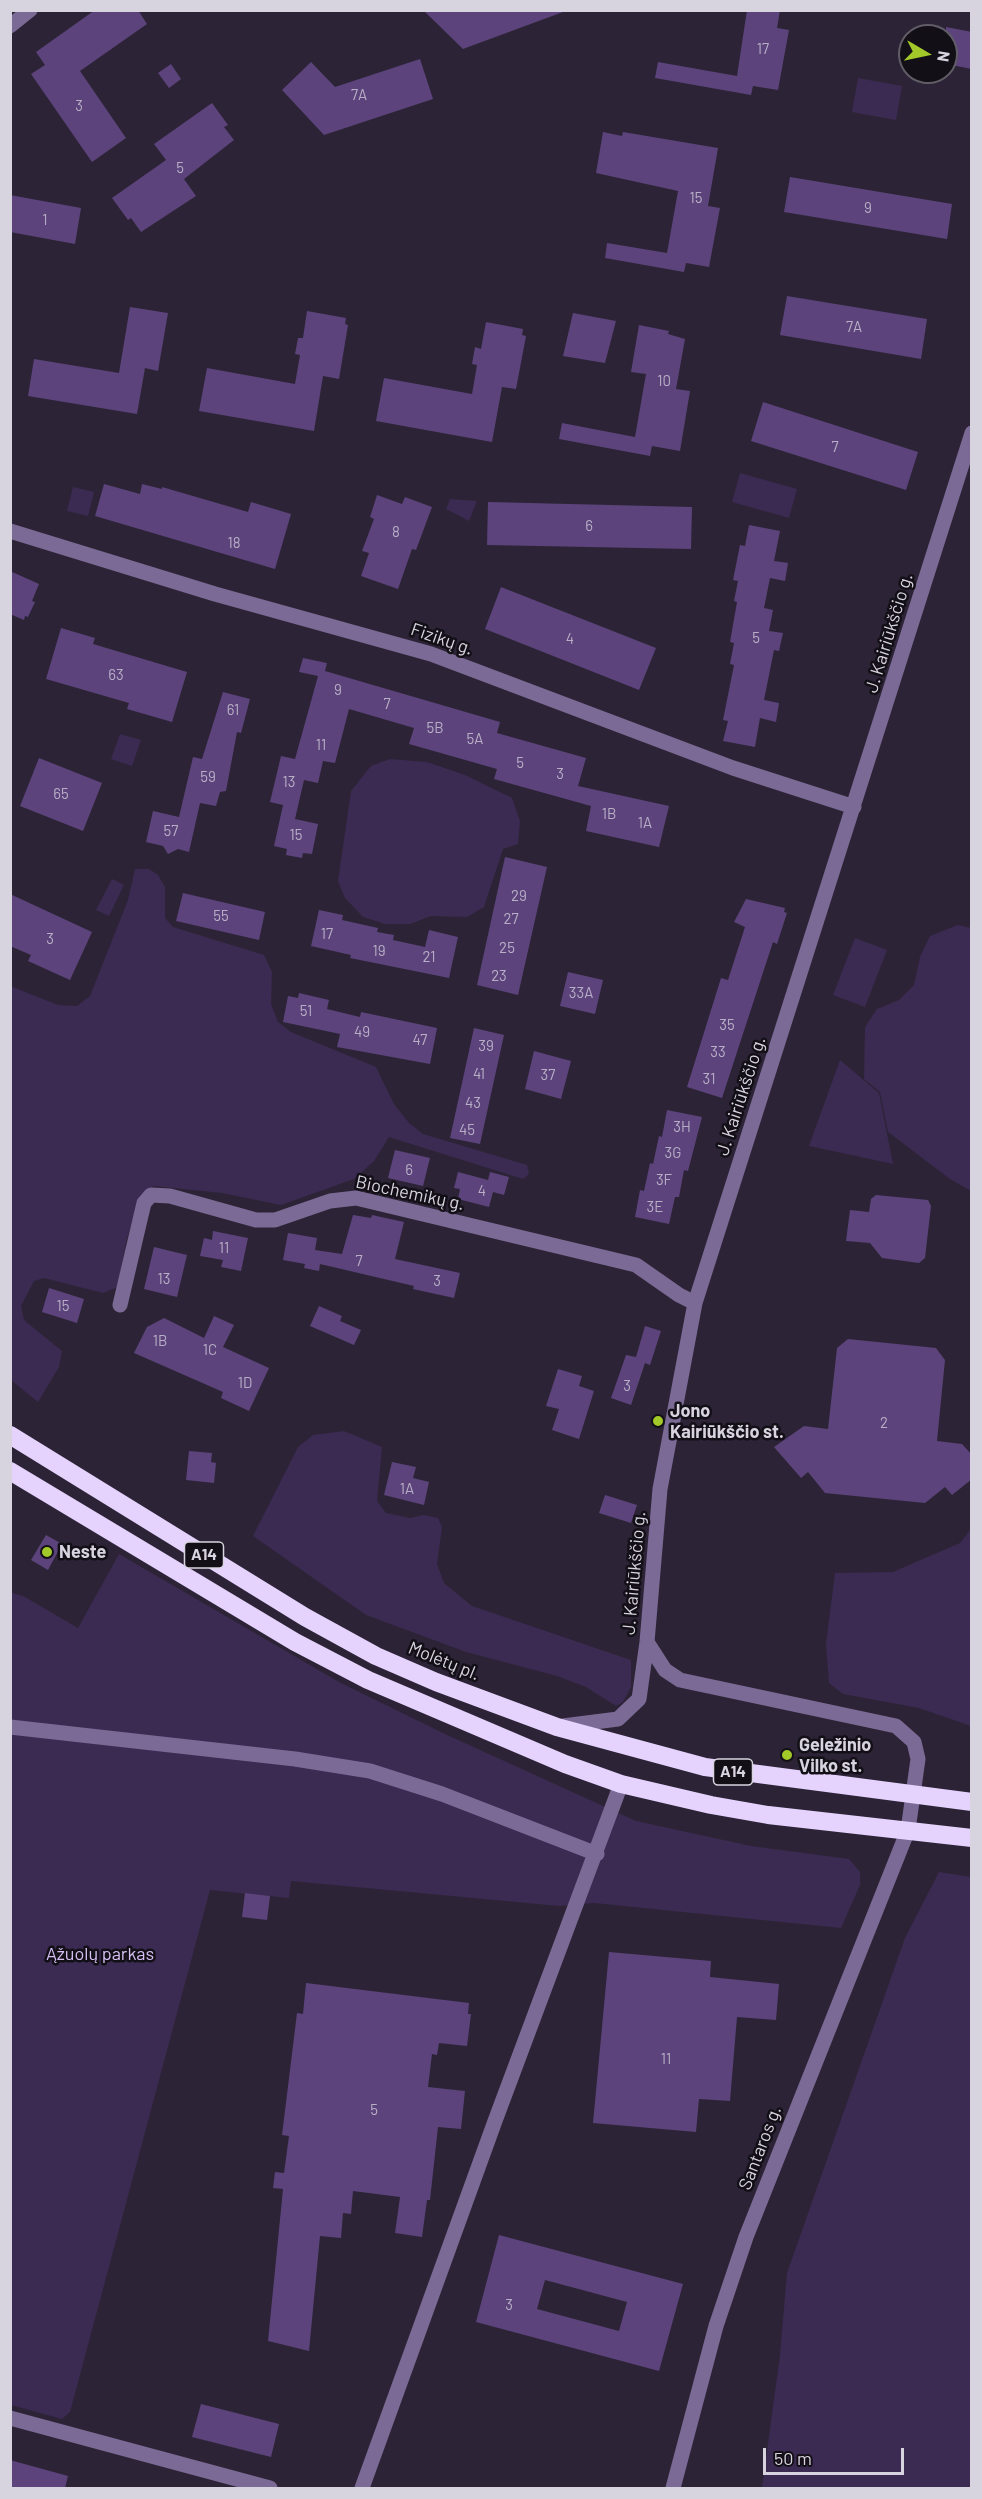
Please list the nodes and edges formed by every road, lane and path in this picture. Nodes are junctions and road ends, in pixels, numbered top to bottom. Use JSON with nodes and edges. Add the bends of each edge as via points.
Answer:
{"nodes":[{"id":1,"x":30,"y":10,"type":"edge"},
{"id":2,"x":10,"y":26,"type":"edge"},
{"id":3,"x":972,"y":433,"type":"edge"},
{"id":4,"x":10,"y":531,"type":"edge"},
{"id":5,"x":854,"y":807,"type":"junction"},
{"id":6,"x":695,"y":1303,"type":"junction"},
{"id":7,"x":120,"y":1305,"type":"dead end"},
{"id":8,"x":10,"y":1435,"type":"edge"},
{"id":9,"x":10,"y":1471,"type":"edge"},
{"id":10,"x":647,"y":1642,"type":"junction"},
{"id":11,"x":557,"y":1726,"type":"junction"},
{"id":12,"x":10,"y":1727,"type":"edge"},
{"id":13,"x":621,"y":1784,"type":"junction"},
{"id":14,"x":914,"y":1794,"type":"junction"},
{"id":15,"x":972,"y":1802,"type":"edge"},
{"id":16,"x":908,"y":1830,"type":"junction"},
{"id":17,"x":972,"y":1838,"type":"edge"},
{"id":18,"x":597,"y":1854,"type":"junction"},
{"id":19,"x":10,"y":2418,"type":"edge"},
{"id":20,"x":270,"y":2488,"type":"edge"},
{"id":21,"x":362,"y":2488,"type":"edge"},
{"id":22,"x":673,"y":2488,"type":"edge"}],
"edges":[{"from":1,"to":2,"type":"street"},
{"from":3,"to":5,"type":"street","name":"J. Kairiūkščio g."},
{"from":4,"to":5,"type":"street","name":"Fizikų g.","via":[[431,654],[733,768]]},
{"from":5,"to":6,"type":"street","name":"J. Kairiūkščio g."},
{"from":6,"to":7,"type":"street","name":"Biochemikų g.","via":[[636,1265],[356,1198],[330,1201],[275,1220],[256,1220],[170,1196],[151,1195],[144,1203]]},
{"from":6,"to":10,"type":"street","name":"J. Kairiūkščio g.","via":[[660,1489]]},
{"from":8,"to":11,"type":"highway","name":"Molėtų pl.","number":"A14","via":[[305,1617],[376,1656]]},
{"from":9,"to":13,"type":"highway","number":"A14","via":[[295,1642],[368,1680]]},
{"from":10,"to":11,"type":"street","name":"J. Kairiūkščio g.","via":[[639,1699],[629,1710],[618,1719]]},
{"from":10,"to":14,"type":"street","via":[[665,1670],[680,1680],[896,1726],[914,1742],[918,1752]]},
{"from":11,"to":14,"type":"highway","name":"Molėtų pl.","number":"A14","via":[[705,1767]]},
{"from":12,"to":18,"type":"street","via":[[370,1771],[442,1794]]},
{"from":13,"to":16,"type":"highway","number":"A14","via":[[768,1815]]},
{"from":13,"to":18,"type":"street"},
{"from":14,"to":15,"type":"highway","name":"Molėtų pl.","number":"A14"},
{"from":14,"to":16,"type":"street"},
{"from":16,"to":17,"type":"highway","number":"A14"},
{"from":16,"to":22,"type":"street","name":"Santaros g.","via":[[746,2237],[716,2326]]},
{"from":18,"to":21,"type":"street"},
{"from":19,"to":20,"type":"street"}]}
